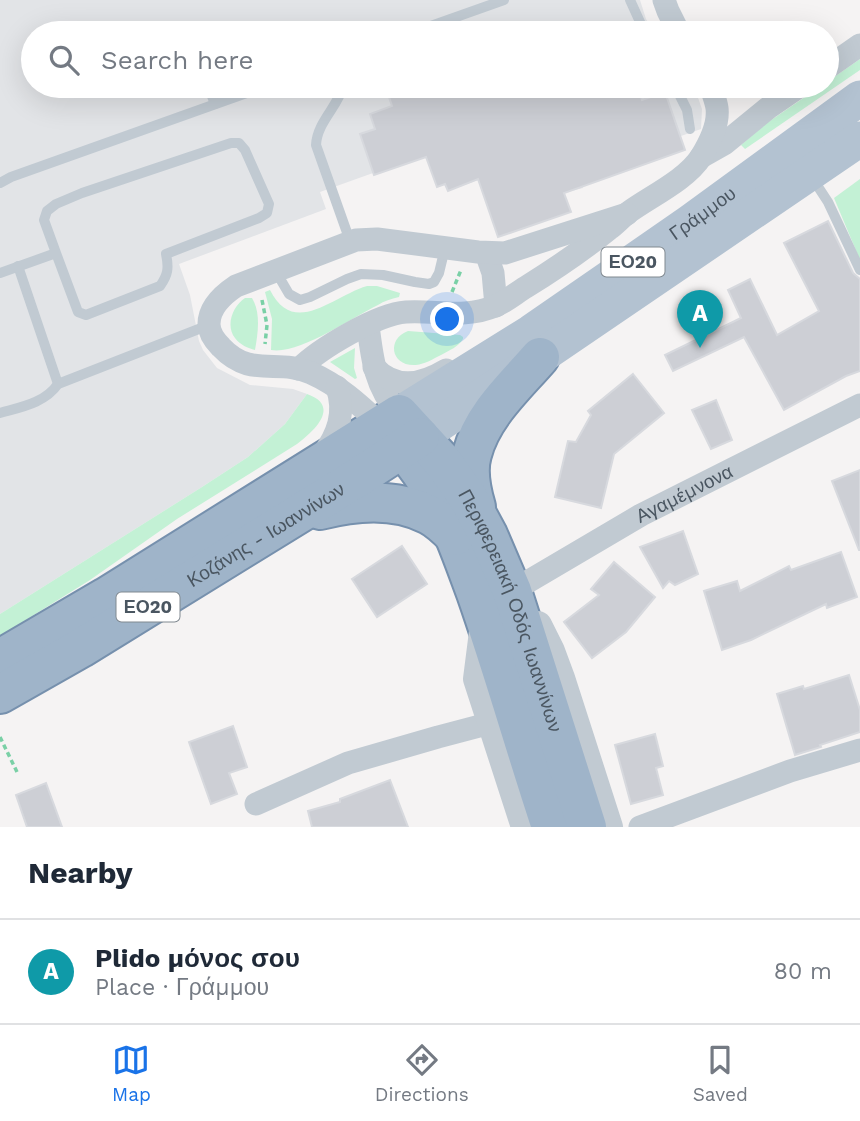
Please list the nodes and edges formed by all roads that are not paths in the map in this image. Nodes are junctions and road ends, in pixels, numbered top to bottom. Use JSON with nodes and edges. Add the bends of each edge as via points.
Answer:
{"nodes":[{"id":1,"x":504,"y":0,"type":"edge"},
{"id":2,"x":630,"y":0,"type":"edge"},
{"id":3,"x":664,"y":0,"type":"edge"},
{"id":4,"x":445,"y":21,"type":"edge"},
{"id":5,"x":640,"y":21,"type":"edge"},
{"id":6,"x":673,"y":21,"type":"edge"},
{"id":7,"x":860,"y":45,"type":"edge"},
{"id":8,"x":839,"y":60,"type":"edge"},
{"id":9,"x":213,"y":98,"type":"edge"},
{"id":10,"x":232,"y":98,"type":"edge"},
{"id":11,"x":339,"y":98,"type":"edge"},
{"id":12,"x":681,"y":98,"type":"edge"},
{"id":13,"x":714,"y":98,"type":"edge"},
{"id":14,"x":721,"y":98,"type":"edge"},
{"id":15,"x":783,"y":98,"type":"edge"},
{"id":16,"x":860,"y":98,"type":"edge"},
{"id":17,"x":215,"y":104,"type":"junction"},
{"id":18,"x":763,"y":112,"type":"junction"},
{"id":19,"x":690,"y":129,"type":"dead end"},
{"id":20,"x":860,"y":139,"type":"edge"},
{"id":21,"x":701,"y":157,"type":"junction"},
{"id":22,"x":809,"y":174,"type":"junction"},
{"id":23,"x":0,"y":183,"type":"edge"},
{"id":24,"x":627,"y":214,"type":"junction"},
{"id":25,"x":350,"y":241,"type":"junction"},
{"id":26,"x":465,"y":250,"type":"junction"},
{"id":27,"x":55,"y":253,"type":"junction"},
{"id":28,"x":19,"y":266,"type":"junction"},
{"id":29,"x":860,"y":270,"type":"edge"},
{"id":30,"x":0,"y":273,"type":"edge"},
{"id":31,"x":265,"y":274,"type":"junction"},
{"id":32,"x":496,"y":306,"type":"junction"},
{"id":33,"x":209,"y":325,"type":"junction"},
{"id":34,"x":368,"y":325,"type":"junction"},
{"id":35,"x":536,"y":345,"type":"junction"},
{"id":36,"x":374,"y":367,"type":"junction"},
{"id":37,"x":299,"y":369,"type":"junction"},
{"id":38,"x":58,"y":384,"type":"junction"},
{"id":39,"x":337,"y":387,"type":"junction"},
{"id":40,"x":860,"y":405,"type":"edge"},
{"id":41,"x":0,"y":413,"type":"edge"},
{"id":42,"x":400,"y":431,"type":"junction"},
{"id":43,"x":313,"y":467,"type":"junction"},
{"id":44,"x":294,"y":517,"type":"junction"},
{"id":45,"x":466,"y":524,"type":"junction"},
{"id":46,"x":512,"y":591,"type":"junction"},
{"id":47,"x":484,"y":618,"type":"junction"},
{"id":48,"x":0,"y":659,"type":"edge"},
{"id":49,"x":0,"y":694,"type":"edge"},
{"id":50,"x":491,"y":723,"type":"junction"},
{"id":51,"x":860,"y":750,"type":"edge"},
{"id":52,"x":256,"y":804,"type":"dead end"},
{"id":53,"x":525,"y":827,"type":"edge"},
{"id":54,"x":551,"y":827,"type":"edge"},
{"id":55,"x":587,"y":827,"type":"edge"},
{"id":56,"x":609,"y":827,"type":"edge"},
{"id":57,"x":640,"y":827,"type":"edge"}],
"edges":[{"from":1,"to":4,"type":"lane"},
{"from":2,"to":5,"type":"lane"},
{"from":3,"to":6,"type":"street"},
{"from":7,"to":8,"type":"street"},
{"from":9,"to":17,"type":"lane"},
{"from":10,"to":17,"type":"lane"},
{"from":11,"to":25,"type":"lane","via":[[320,127],[316,145]]},
{"from":12,"to":19,"type":"lane"},
{"from":13,"to":21,"type":"street","via":[[717,117]]},
{"from":14,"to":18,"type":"street","via":[[729,107]]},
{"from":15,"to":18,"type":"street"},
{"from":16,"to":35,"type":"main road","name":"Γράμμου","number":"ΕΟ20","via":[[690,222]]},
{"from":17,"to":23,"type":"lane"},
{"from":18,"to":21,"type":"street","via":[[724,145]]},
{"from":20,"to":22,"type":"main road","name":"Γράμμου","number":"ΕΟ20"},
{"from":21,"to":24,"type":"street","via":[[688,172]]},
{"from":22,"to":29,"type":"lane","via":[[828,202]]},
{"from":22,"to":35,"type":"main road","name":"Γράμμου","number":"ΕΟ20"},
{"from":24,"to":26,"type":"street","via":[[505,253]]},
{"from":24,"to":32,"type":"street"},
{"from":25,"to":26,"type":"street","via":[[377,239]]},
{"from":25,"to":31,"type":"street"},
{"from":26,"to":31,"type":"lane","via":[[429,284],[361,274],[300,300]]},
{"from":26,"to":32,"type":"street","via":[[493,273]]},
{"from":27,"to":27,"type":"lane","via":[[78,312],[86,315],[160,286],[169,266],[166,254],[260,218],[269,204],[245,150],[239,143],[231,143],[56,204],[44,220]]},
{"from":27,"to":28,"type":"lane"},
{"from":28,"to":30,"type":"lane"},
{"from":28,"to":38,"type":"lane"},
{"from":31,"to":33,"type":"street","via":[[222,297]]},
{"from":32,"to":34,"type":"street","via":[[468,313],[405,312]]},
{"from":33,"to":37,"type":"street","via":[[228,354],[244,364]]},
{"from":33,"to":38,"type":"lane"},
{"from":34,"to":36,"type":"street"},
{"from":34,"to":37,"type":"street"},
{"from":35,"to":36,"type":"street","via":[[504,338],[419,381],[391,381]]},
{"from":35,"to":42,"type":"main road","name":"Γράμμου","number":"ΕΟ20"},
{"from":35,"to":45,"type":"highway","via":[[483,426],[471,455]]},
{"from":36,"to":42,"type":"street"},
{"from":37,"to":39,"type":"street"},
{"from":38,"to":41,"type":"lane","via":[[42,399]]},
{"from":39,"to":42,"type":"street"},
{"from":39,"to":43,"type":"street","via":[[342,409],[338,429]]},
{"from":40,"to":46,"type":"street","name":"Αγαμέμνονα","via":[[641,515]]},
{"from":42,"to":43,"type":"highway","name":"Κοζάνης - Ιωαννίνων","number":"ΕΟ20"},
{"from":42,"to":44,"type":"highway","name":"Κοζάνης - Ιωαννίνων","number":"ΕΟ20"},
{"from":42,"to":45,"type":"highway","name":"Περιφερειακή Οδός Ιωαννίνων","via":[[443,462]]},
{"from":43,"to":48,"type":"highway","name":"Κοζάνης - Ιωαννίνων","number":"ΕΟ20"},
{"from":44,"to":45,"type":"highway","via":[[369,502],[390,503]]},
{"from":44,"to":49,"type":"highway","name":"Κοζάνης - Ιωαννίνων","number":"ΕΟ20"},
{"from":45,"to":46,"type":"highway","name":"Περιφερειακή Οδός Ιωαννίνων","via":[[488,535]]},
{"from":45,"to":47,"type":"highway","name":"Περιφερειακή Οδός Ιωαννίνων"},
{"from":46,"to":55,"type":"highway","name":"Περιφερειακή Οδός Ιωαννίνων"},
{"from":46,"to":56,"type":"street","via":[[551,651]]},
{"from":47,"to":50,"type":"street","via":[[477,679]]},
{"from":47,"to":54,"type":"highway","name":"Περιφερειακή Οδός Ιωαννίνων"},
{"from":50,"to":52,"type":"street","via":[[348,763]]},
{"from":50,"to":53,"type":"street"},
{"from":51,"to":57,"type":"street"}]}
